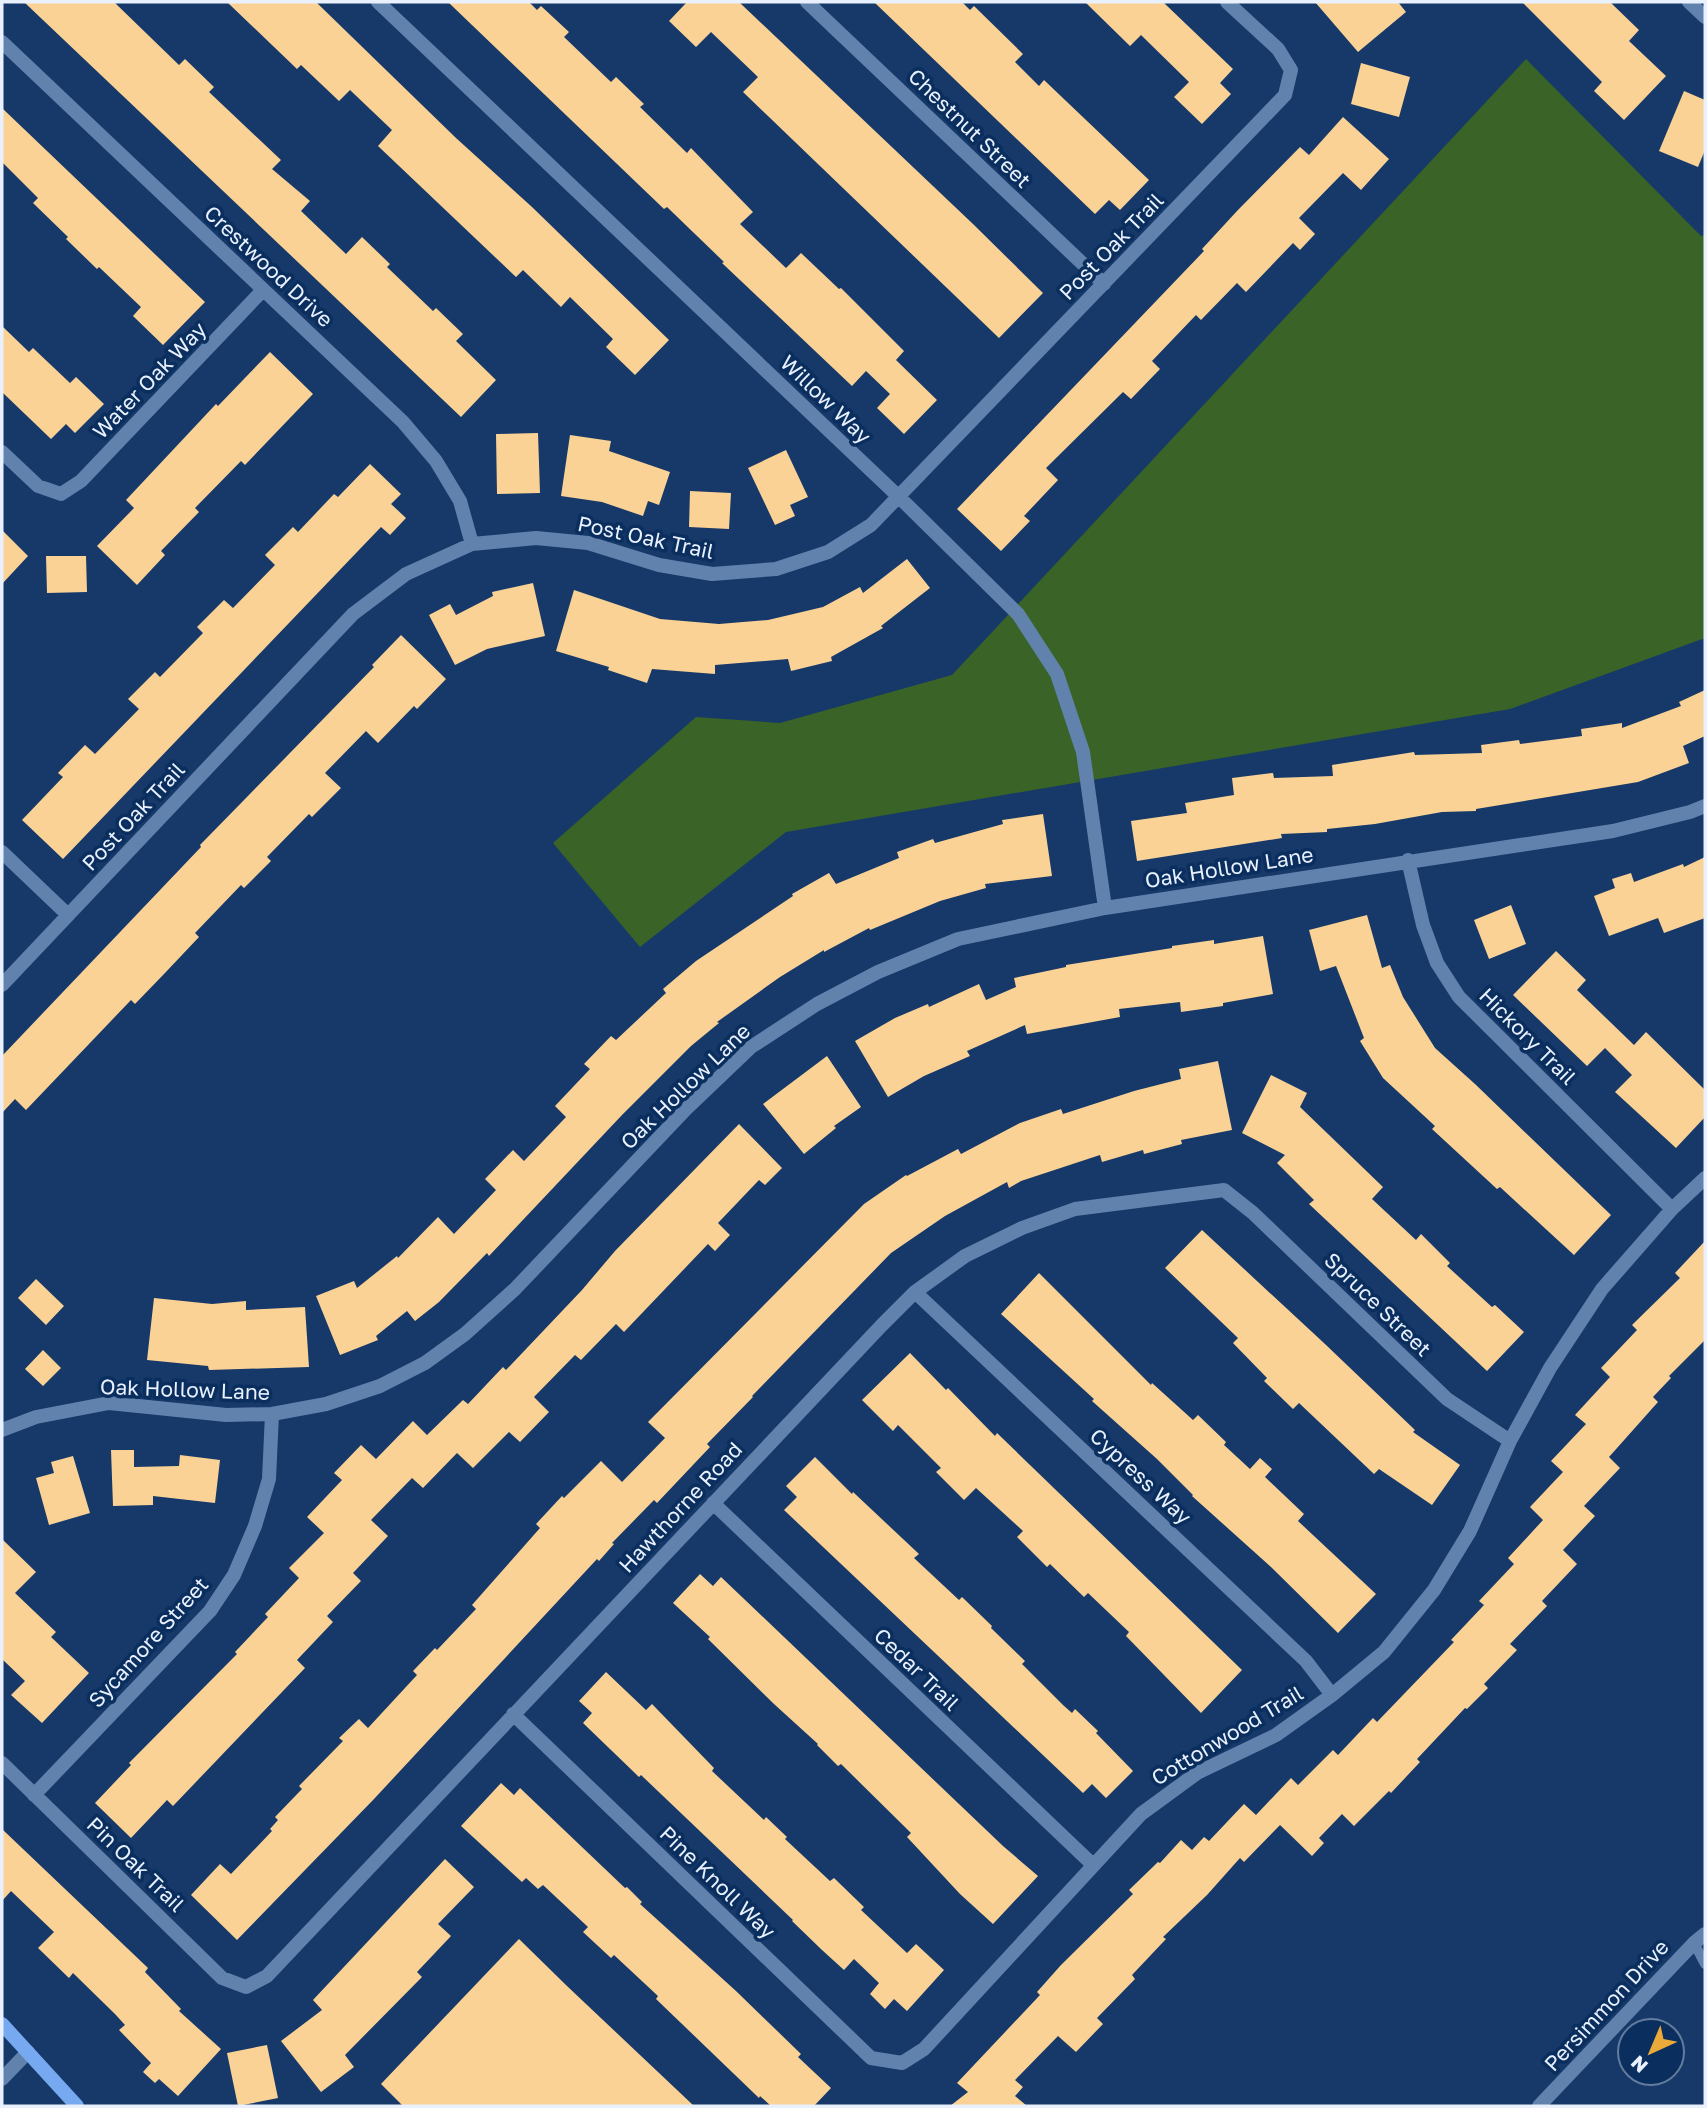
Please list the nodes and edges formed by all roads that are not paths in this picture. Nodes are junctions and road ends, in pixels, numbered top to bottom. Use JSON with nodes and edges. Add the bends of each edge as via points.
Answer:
{"nodes":[{"id":1,"x":378,"y":2,"type":"edge"},
{"id":2,"x":807,"y":2,"type":"edge"},
{"id":3,"x":1227,"y":2,"type":"edge"},
{"id":4,"x":1689,"y":2,"type":"edge"},
{"id":5,"x":1705,"y":17,"type":"edge"},
{"id":6,"x":2,"y":42,"type":"edge"},
{"id":7,"x":1104,"y":284,"type":"junction"},
{"id":8,"x":263,"y":290,"type":"junction"},
{"id":9,"x":2,"y":452,"type":"edge"},
{"id":10,"x":899,"y":498,"type":"junction"},
{"id":11,"x":472,"y":544,"type":"junction"},
{"id":12,"x":1705,"y":806,"type":"edge"},
{"id":13,"x":2,"y":852,"type":"edge"},
{"id":14,"x":1408,"y":860,"type":"junction"},
{"id":15,"x":1105,"y":908,"type":"junction"},
{"id":16,"x":68,"y":915,"type":"junction"},
{"id":17,"x":2,"y":985,"type":"edge"},
{"id":18,"x":1705,"y":1178,"type":"edge"},
{"id":19,"x":1224,"y":1190,"type":"joint"},
{"id":20,"x":1672,"y":1209,"type":"junction"},
{"id":21,"x":915,"y":1292,"type":"junction"},
{"id":22,"x":272,"y":1414,"type":"junction"},
{"id":23,"x":2,"y":1430,"type":"edge"},
{"id":24,"x":1510,"y":1441,"type":"junction"},
{"id":25,"x":713,"y":1503,"type":"junction"},
{"id":26,"x":1332,"y":1695,"type":"junction"},
{"id":27,"x":513,"y":1714,"type":"junction"},
{"id":28,"x":2,"y":1763,"type":"edge"},
{"id":29,"x":34,"y":1795,"type":"junction"},
{"id":30,"x":1092,"y":1864,"type":"junction"},
{"id":31,"x":1699,"y":1938,"type":"edge"},
{"id":32,"x":1705,"y":1964,"type":"edge"},
{"id":33,"x":246,"y":1987,"type":"joint"},
{"id":34,"x":2,"y":2024,"type":"edge"},
{"id":35,"x":28,"y":2052,"type":"junction"},
{"id":36,"x":902,"y":2063,"type":"joint"},
{"id":37,"x":2,"y":2079,"type":"edge"},
{"id":38,"x":77,"y":2106,"type":"edge"},
{"id":39,"x":1539,"y":2106,"type":"edge"}],
"edges":[{"from":1,"to":10,"type":"street","name":"Willow Way"},
{"from":2,"to":7,"type":"street","name":"Chestnut Street"},
{"from":3,"to":7,"type":"street","name":"Post Oak Trail","via":[[1278,50],[1291,70],[1285,95]]},
{"from":4,"to":5,"type":"street"},
{"from":6,"to":8,"type":"street","name":"Crestwood Drive"},
{"from":7,"to":10,"type":"street","name":"Post Oak Trail"},
{"from":8,"to":9,"type":"street","name":"Water Oak Way","via":[[81,481],[61,494],[38,486]]},
{"from":8,"to":11,"type":"street","name":"Crestwood Drive","via":[[402,422],[436,461],[460,501]]},
{"from":10,"to":11,"type":"street","name":"Post Oak Trail","via":[[871,525],[828,552],[776,569],[712,574],[659,565],[588,543],[536,538]]},
{"from":10,"to":15,"type":"street","name":"Willow Way","via":[[1018,614],[1057,674],[1083,752]]},
{"from":11,"to":16,"type":"street","name":"Post Oak Trail","via":[[406,574],[353,614]]},
{"from":12,"to":14,"type":"street","name":"Oak Hollow Lane","via":[[1613,831]]},
{"from":13,"to":16,"type":"street"},
{"from":14,"to":15,"type":"street","name":"Oak Hollow Lane"},
{"from":14,"to":20,"type":"street","name":"Hickory Trail","via":[[1437,963],[1459,997]]},
{"from":15,"to":22,"type":"street","name":"Oak Hollow Lane","via":[[958,939],[878,972],[817,1004],[751,1047],[515,1289],[465,1334],[425,1363],[380,1386],[326,1404]]},
{"from":16,"to":17,"type":"street","name":"Post Oak Trail"},
{"from":18,"to":20,"type":"street","name":"Cottonwood Trail"},
{"from":19,"to":21,"type":"street","name":"Hawthorne Road","via":[[1075,1209],[965,1256]]},
{"from":19,"to":24,"type":"street","name":"Spruce Street","via":[[1447,1399]]},
{"from":20,"to":24,"type":"street","name":"Cottonwood Trail","via":[[1602,1289],[1550,1368]]},
{"from":21,"to":25,"type":"street","name":"Hawthorne Road"},
{"from":21,"to":26,"type":"street","name":"Cypress Way","via":[[1306,1661]]},
{"from":22,"to":23,"type":"street","name":"Oak Hollow Lane","via":[[226,1415],[108,1403],[36,1417]]},
{"from":22,"to":29,"type":"street","name":"Sycamore Street","via":[[269,1479],[234,1575],[210,1611]]},
{"from":24,"to":26,"type":"street","name":"Cottonwood Trail","via":[[1470,1531],[1434,1590],[1384,1652]]},
{"from":25,"to":27,"type":"street","name":"Hawthorne Road"},
{"from":25,"to":30,"type":"street","name":"Cedar Trail"},
{"from":26,"to":30,"type":"street","name":"Cottonwood Trail","via":[[1276,1735],[1197,1773],[1141,1814]]},
{"from":27,"to":33,"type":"street","name":"Hawthorne Road","via":[[267,1976]]},
{"from":27,"to":36,"type":"street","name":"Pine Knoll Way","via":[[871,2059]]},
{"from":28,"to":29,"type":"street","name":"Pin Oak Trail"},
{"from":29,"to":33,"type":"street","name":"Pin Oak Trail","via":[[222,1978]]},
{"from":30,"to":36,"type":"street","name":"Cottonwood Trail","via":[[924,2049]]},
{"from":31,"to":32,"type":"lane"},
{"from":31,"to":39,"type":"street","name":"Persimmon Drive"},
{"from":34,"to":35,"type":"main road"},
{"from":35,"to":37,"type":"street"},
{"from":35,"to":38,"type":"main road"}]}
